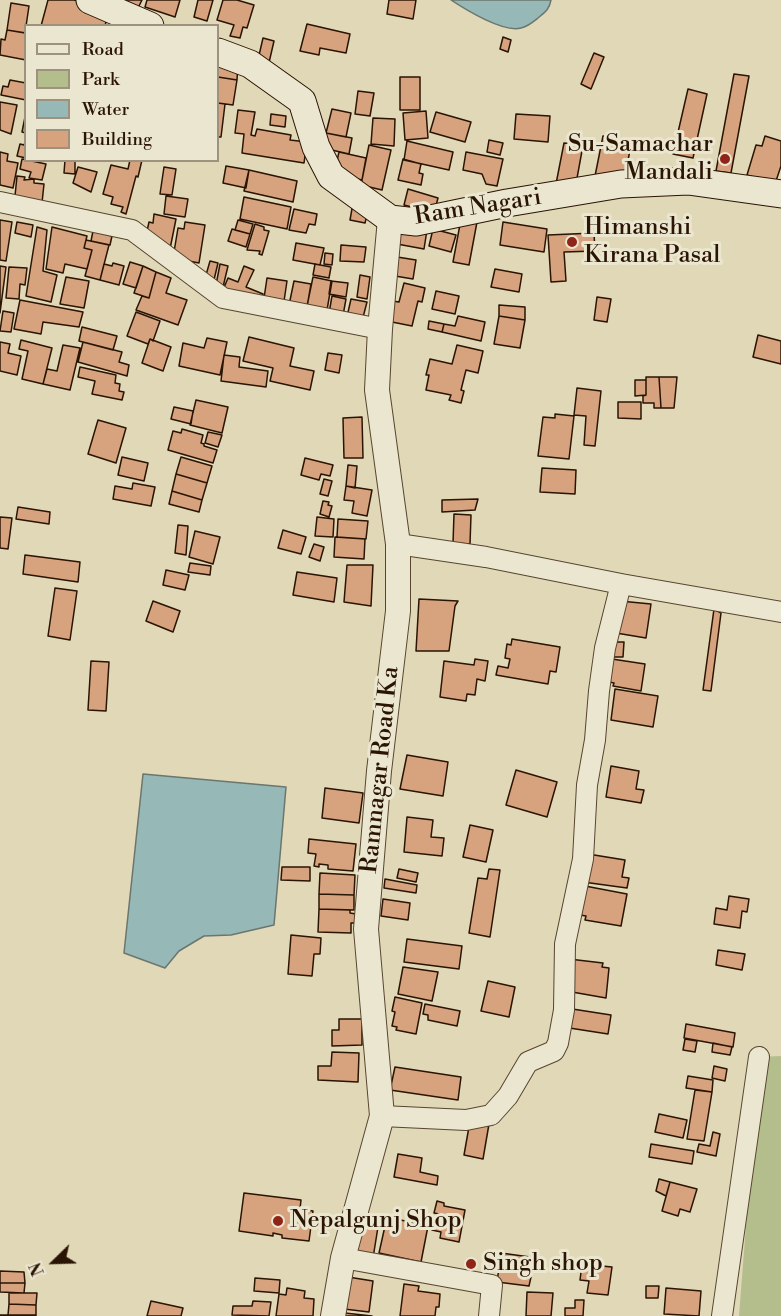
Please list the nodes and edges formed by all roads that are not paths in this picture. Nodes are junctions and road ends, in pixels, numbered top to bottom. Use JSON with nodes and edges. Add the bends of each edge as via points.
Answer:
{"nodes":[{"id":1,"x":90,"y":0,"type":"edge"},
{"id":2,"x":145,"y":24,"type":"edge"},
{"id":3,"x":219,"y":52,"type":"edge"},
{"id":4,"x":781,"y":194,"type":"edge"},
{"id":5,"x":0,"y":202,"type":"edge"},
{"id":6,"x":390,"y":219,"type":"junction"},
{"id":7,"x":380,"y":329,"type":"junction"},
{"id":8,"x":398,"y":544,"type":"junction"},
{"id":9,"x":621,"y":584,"type":"junction"},
{"id":10,"x":781,"y":612,"type":"edge"},
{"id":11,"x":759,"y":1058,"type":"dead end"},
{"id":12,"x":382,"y":1116,"type":"junction"},
{"id":13,"x":343,"y":1258,"type":"junction"},
{"id":14,"x":333,"y":1316,"type":"edge"},
{"id":15,"x":489,"y":1316,"type":"edge"},
{"id":16,"x":722,"y":1316,"type":"edge"}],
"edges":[{"from":1,"to":2,"type":"main road"},
{"from":3,"to":6,"type":"main road","name":"Ram Nagari","via":[[250,64],[302,101],[316,147],[331,176]]},
{"from":4,"to":6,"type":"main road","name":"Ram Nagari","via":[[688,181],[621,184],[416,222]]},
{"from":5,"to":7,"type":"street","via":[[132,230],[223,298]]},
{"from":6,"to":7,"type":"street","name":"Ramnagar Road Ka"},
{"from":7,"to":8,"type":"street","name":"Ramnagar Road Ka","via":[[377,390]]},
{"from":8,"to":9,"type":"street"},
{"from":8,"to":12,"type":"street","name":"Ramnagar Road Ka","via":[[398,611],[366,929]]},
{"from":9,"to":10,"type":"street"},
{"from":9,"to":12,"type":"street","via":[[599,691],[587,784],[583,859],[565,944],[564,1010],[558,1043],[554,1051],[528,1062],[508,1096],[491,1115],[466,1120]]},
{"from":11,"to":16,"type":"street"},
{"from":12,"to":13,"type":"street","name":"Ramnagar Road Ka"},
{"from":13,"to":14,"type":"street","name":"Ramnagar Road Ka"},
{"from":13,"to":15,"type":"street","via":[[492,1285]]}]}
